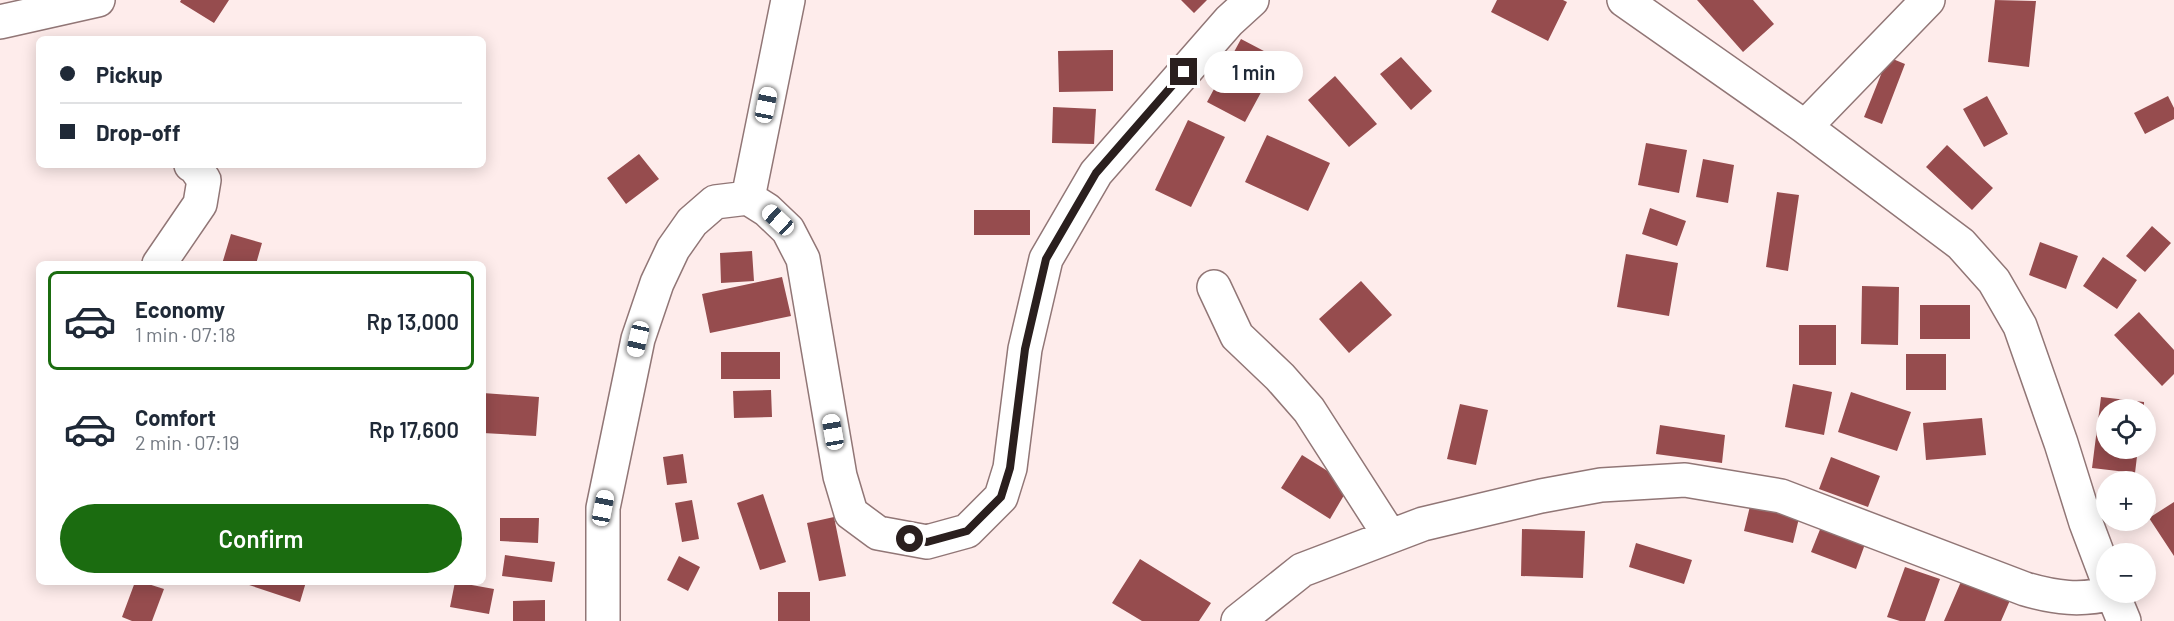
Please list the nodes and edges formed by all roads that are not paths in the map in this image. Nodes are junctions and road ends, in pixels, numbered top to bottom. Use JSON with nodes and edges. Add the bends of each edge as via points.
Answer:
{"nodes":[{"id":1,"x":98,"y":0,"type":"edge"},
{"id":2,"x":788,"y":0,"type":"edge"},
{"id":3,"x":1252,"y":0,"type":"edge"},
{"id":4,"x":1624,"y":0,"type":"edge"},
{"id":5,"x":1928,"y":0,"type":"edge"},
{"id":6,"x":0,"y":22,"type":"edge"},
{"id":7,"x":49,"y":25,"type":"edge"},
{"id":8,"x":1805,"y":127,"type":"junction"},
{"id":9,"x":196,"y":168,"type":"edge"},
{"id":10,"x":748,"y":198,"type":"junction"},
{"id":11,"x":161,"y":261,"type":"edge"},
{"id":12,"x":1214,"y":287,"type":"dead end"},
{"id":13,"x":1390,"y":536,"type":"junction"},
{"id":14,"x":2096,"y":549,"type":"edge"},
{"id":15,"x":2096,"y":597,"type":"edge"},
{"id":16,"x":603,"y":621,"type":"edge"},
{"id":17,"x":1238,"y":621,"type":"edge"}],
"edges":[{"from":1,"to":7,"type":"street"},
{"from":2,"to":10,"type":"street"},
{"from":3,"to":10,"type":"street","via":[[1229,21],[1096,173],[1046,259],[1025,349],[1010,468],[1001,497],[967,531],[927,542],[878,533],[851,513],[840,476],[803,259],[788,230]]},
{"from":4,"to":8,"type":"street"},
{"from":5,"to":8,"type":"street"},
{"from":6,"to":7,"type":"street"},
{"from":8,"to":14,"type":"street","via":[[1961,244],[1994,280],[2020,326]]},
{"from":9,"to":11,"type":"street","via":[[204,180],[200,204]]},
{"from":10,"to":16,"type":"street","via":[[715,202],[693,222],[673,249],[638,339],[603,508]]},
{"from":12,"to":13,"type":"street","via":[[1237,336],[1309,410]]},
{"from":13,"to":15,"type":"street","via":[[1422,524],[1541,496],[1601,486],[1685,480],[1781,496],[2048,596]]},
{"from":13,"to":17,"type":"street","via":[[1302,570]]}]}
